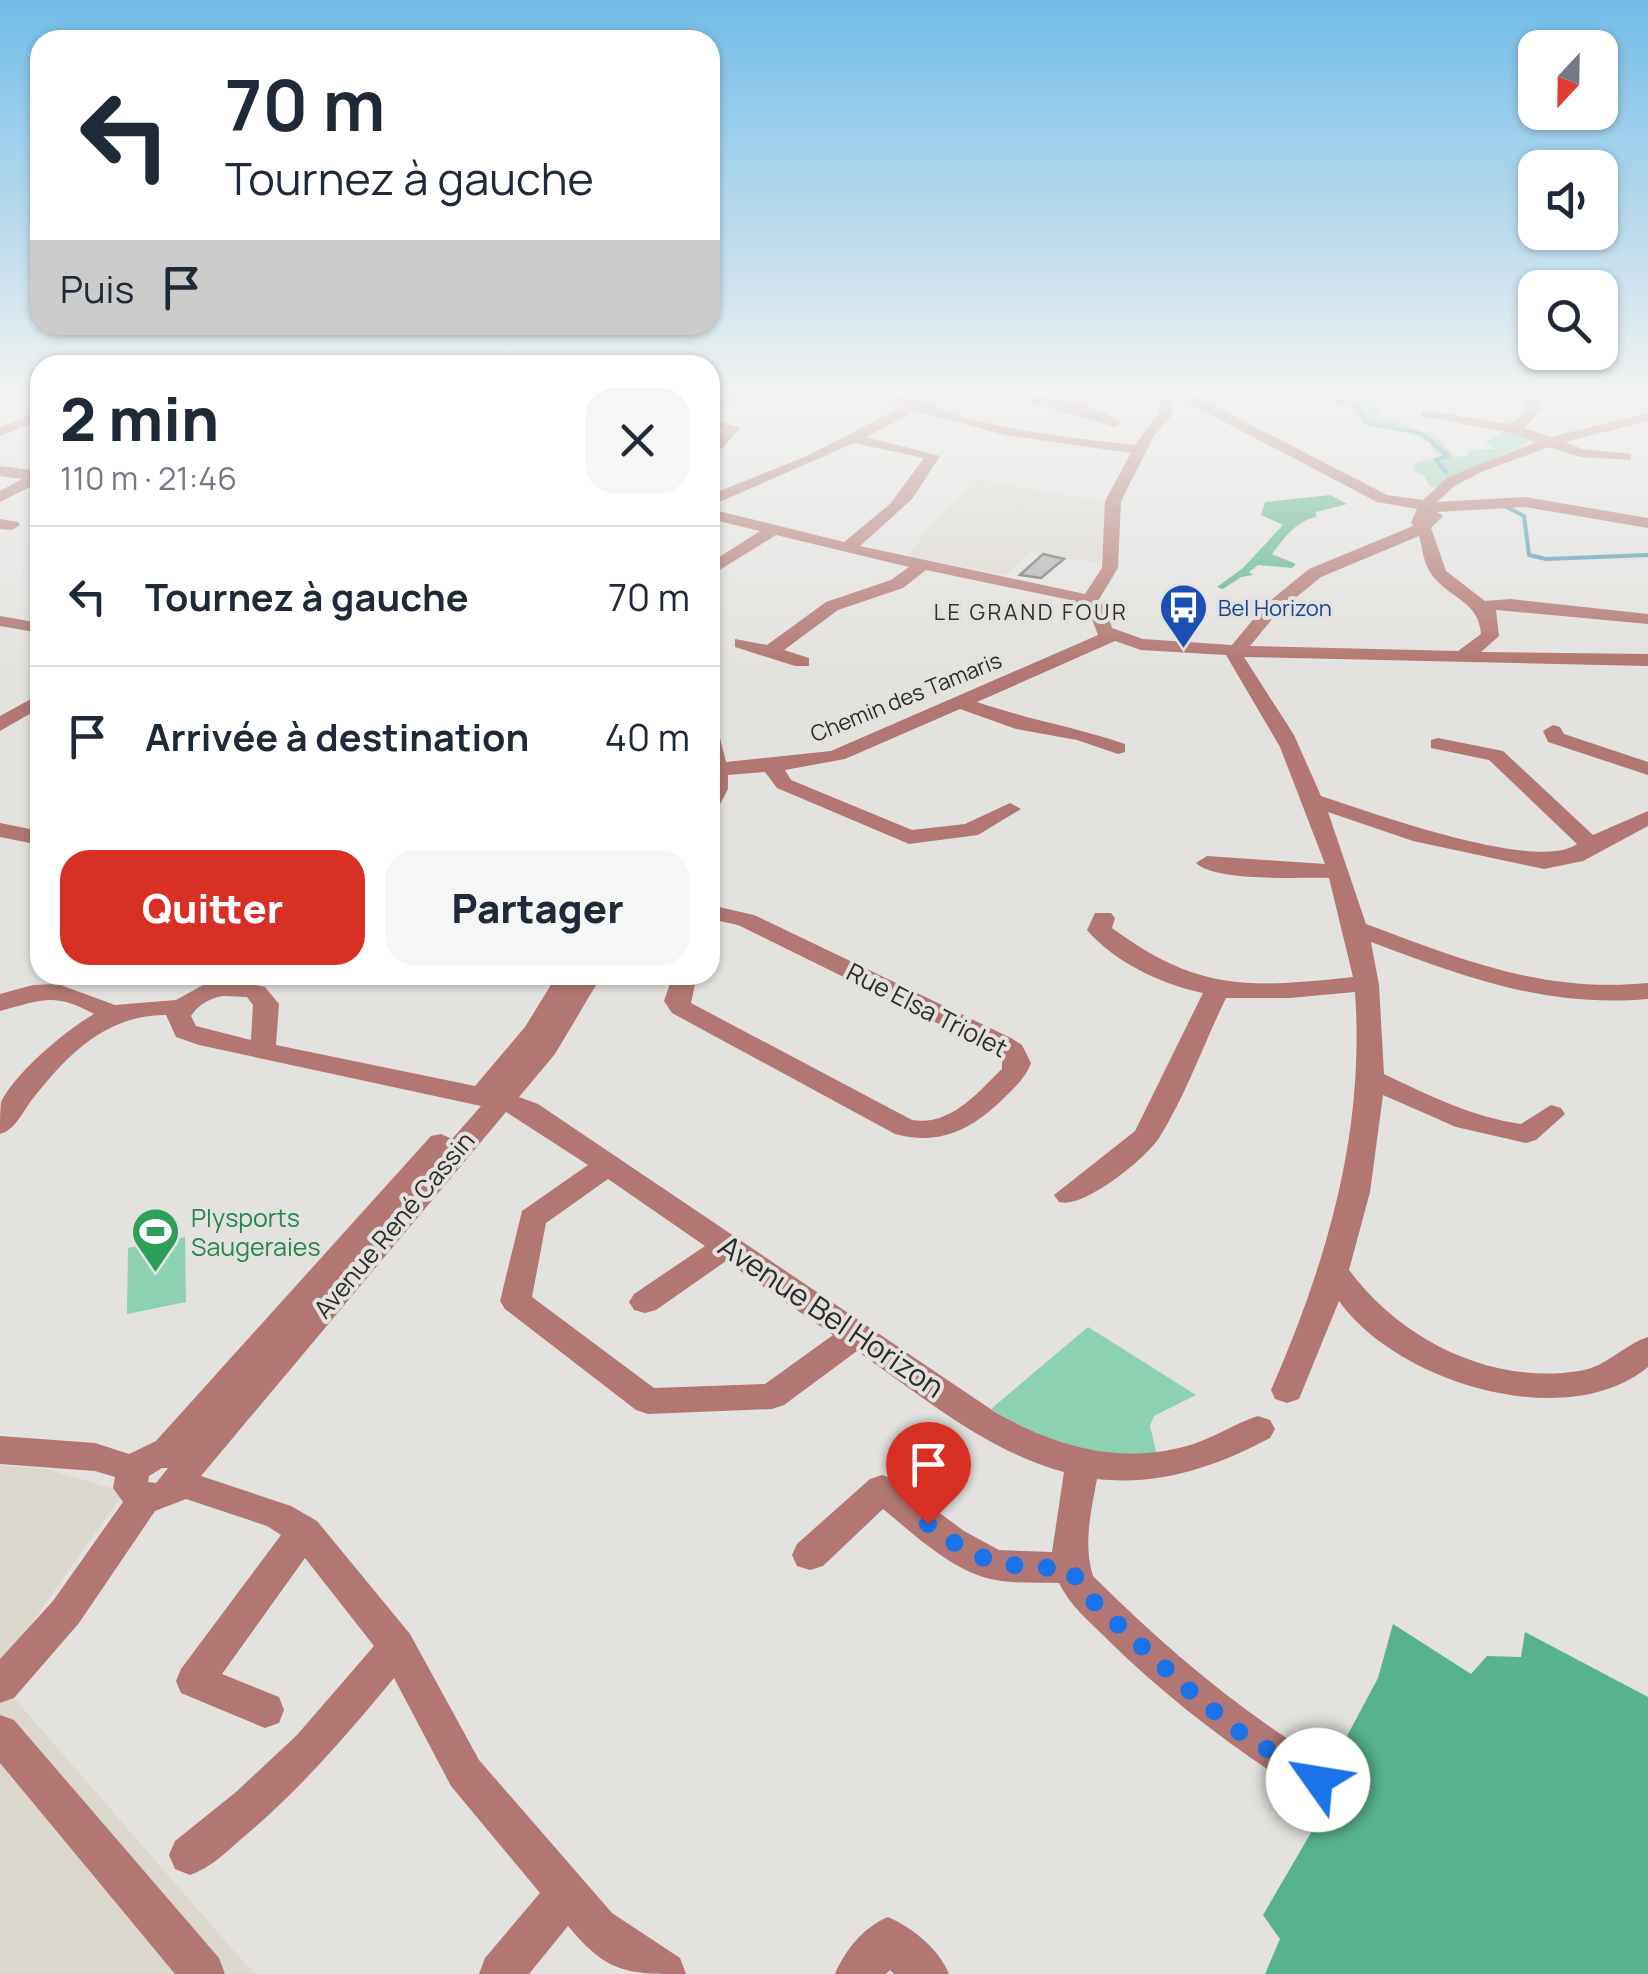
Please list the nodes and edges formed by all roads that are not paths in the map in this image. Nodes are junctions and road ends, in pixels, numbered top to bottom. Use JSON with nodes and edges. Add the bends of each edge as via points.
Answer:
{"nodes":[{"id":1,"x":26,"y":483,"type":"edge"},
{"id":2,"x":750,"y":483,"type":"edge"},
{"id":3,"x":919,"y":483,"type":"edge"},
{"id":4,"x":1122,"y":483,"type":"edge"},
{"id":5,"x":1348,"y":483,"type":"edge"},
{"id":6,"x":1450,"y":483,"type":"edge"},
{"id":7,"x":1463,"y":483,"type":"edge"},
{"id":8,"x":1459,"y":486,"type":"junction"},
{"id":9,"x":0,"y":497,"type":"edge"},
{"id":10,"x":720,"y":497,"type":"edge"},
{"id":11,"x":1499,"y":500,"type":"junction"},
{"id":12,"x":1433,"y":508,"type":"junction"},
{"id":13,"x":720,"y":516,"type":"edge"},
{"id":14,"x":1648,"y":523,"type":"edge"},
{"id":15,"x":1423,"y":528,"type":"junction"},
{"id":16,"x":774,"y":529,"type":"junction"},
{"id":17,"x":847,"y":548,"type":"junction"},
{"id":18,"x":720,"y":564,"type":"edge"},
{"id":19,"x":923,"y":564,"type":"junction"},
{"id":20,"x":1089,"y":602,"type":"junction"},
{"id":21,"x":1482,"y":612,"type":"junction"},
{"id":22,"x":1648,"y":619,"type":"edge"},
{"id":23,"x":0,"y":621,"type":"edge"},
{"id":24,"x":30,"y":626,"type":"edge"},
{"id":25,"x":1249,"y":633,"type":"junction"},
{"id":26,"x":1112,"y":636,"type":"junction"},
{"id":27,"x":740,"y":643,"type":"dead end"},
{"id":28,"x":1183,"y":647,"type":"junction"},
{"id":29,"x":770,"y":652,"type":"junction"},
{"id":30,"x":1469,"y":652,"type":"junction"},
{"id":31,"x":1277,"y":653,"type":"junction"},
{"id":32,"x":1238,"y":659,"type":"junction"},
{"id":33,"x":1648,"y":660,"type":"edge"},
{"id":34,"x":802,"y":662,"type":"dead end"},
{"id":35,"x":962,"y":703,"type":"junction"},
{"id":36,"x":30,"y":706,"type":"edge"},
{"id":37,"x":1,"y":724,"type":"edge"},
{"id":38,"x":1553,"y":730,"type":"dead end"},
{"id":39,"x":1438,"y":744,"type":"dead end"},
{"id":40,"x":1118,"y":748,"type":"dead end"},
{"id":41,"x":770,"y":766,"type":"junction"},
{"id":42,"x":720,"y":769,"type":"edge"},
{"id":43,"x":1648,"y":769,"type":"edge"},
{"id":44,"x":1310,"y":799,"type":"junction"},
{"id":45,"x":1010,"y":809,"type":"dead end"},
{"id":46,"x":1648,"y":818,"type":"edge"},
{"id":47,"x":3,"y":833,"type":"edge"},
{"id":48,"x":30,"y":837,"type":"edge"},
{"id":49,"x":1590,"y":845,"type":"junction"},
{"id":50,"x":1207,"y":863,"type":"dead end"},
{"id":51,"x":1336,"y":870,"type":"junction"},
{"id":52,"x":720,"y":914,"type":"edge"},
{"id":53,"x":1103,"y":918,"type":"dead end"},
{"id":54,"x":1356,"y":928,"type":"junction"},
{"id":55,"x":1366,"y":983,"type":"junction"},
{"id":56,"x":214,"y":985,"type":"edge"},
{"id":57,"x":229,"y":985,"type":"edge"},
{"id":58,"x":563,"y":985,"type":"edge"},
{"id":59,"x":585,"y":985,"type":"edge"},
{"id":60,"x":681,"y":985,"type":"edge"},
{"id":61,"x":1217,"y":990,"type":"junction"},
{"id":62,"x":1648,"y":991,"type":"edge"},
{"id":63,"x":0,"y":1003,"type":"edge"},
{"id":64,"x":182,"y":1008,"type":"junction"},
{"id":65,"x":112,"y":1014,"type":"junction"},
{"id":66,"x":264,"y":1020,"type":"junction"},
{"id":67,"x":208,"y":1039,"type":"junction"},
{"id":68,"x":263,"y":1050,"type":"junction"},
{"id":69,"x":1370,"y":1078,"type":"junction"},
{"id":70,"x":491,"y":1099,"type":"junction"},
{"id":71,"x":1551,"y":1114,"type":"dead end"},
{"id":72,"x":0,"y":1125,"type":"edge"},
{"id":73,"x":608,"y":1165,"type":"junction"},
{"id":74,"x":1068,"y":1195,"type":"dead end"},
{"id":75,"x":726,"y":1246,"type":"junction"},
{"id":76,"x":1334,"y":1272,"type":"junction"},
{"id":77,"x":645,"y":1302,"type":"dead end"},
{"id":78,"x":857,"y":1334,"type":"junction"},
{"id":79,"x":1648,"y":1349,"type":"edge"},
{"id":80,"x":1287,"y":1390,"type":"dead end"},
{"id":81,"x":1258,"y":1428,"type":"dead end"},
{"id":82,"x":0,"y":1450,"type":"edge"},
{"id":83,"x":1082,"y":1465,"type":"junction"},
{"id":84,"x":162,"y":1474,"type":"junction"},
{"id":85,"x":304,"y":1531,"type":"junction"},
{"id":86,"x":810,"y":1555,"type":"dead end"},
{"id":87,"x":1069,"y":1568,"type":"junction"},
{"id":88,"x":397,"y":1646,"type":"junction"},
{"id":89,"x":0,"y":1686,"type":"edge"},
{"id":90,"x":266,"y":1710,"type":"dead end"},
{"id":91,"x":0,"y":1733,"type":"edge"},
{"id":92,"x":1318,"y":1780,"type":"dead end"},
{"id":93,"x":190,"y":1855,"type":"dead end"},
{"id":94,"x":568,"y":1892,"type":"junction"},
{"id":95,"x":204,"y":1974,"type":"edge"},
{"id":96,"x":501,"y":1974,"type":"edge"},
{"id":97,"x":664,"y":1974,"type":"edge"},
{"id":98,"x":857,"y":1974,"type":"edge"},
{"id":99,"x":927,"y":1974,"type":"edge"}],
"edges":[{"from":1,"to":9,"type":"street"},
{"from":2,"to":10,"type":"street"},
{"from":3,"to":17,"type":"street"},
{"from":4,"to":20,"type":"street","via":[[1113,502],[1110,568]]},
{"from":5,"to":12,"type":"street"},
{"from":6,"to":12,"type":"street"},
{"from":7,"to":8,"type":"street"},
{"from":8,"to":11,"type":"street"},
{"from":8,"to":12,"type":"street"},
{"from":11,"to":12,"type":"street"},
{"from":11,"to":14,"type":"street"},
{"from":12,"to":15,"type":"street"},
{"from":13,"to":16,"type":"street"},
{"from":15,"to":21,"type":"street","via":[[1432,564],[1474,597]]},
{"from":15,"to":25,"type":"street","via":[[1317,572]]},
{"from":16,"to":17,"type":"street"},
{"from":16,"to":18,"type":"street"},
{"from":17,"to":19,"type":"street"},
{"from":19,"to":20,"type":"street"},
{"from":19,"to":29,"type":"street","via":[[897,584],[832,606]]},
{"from":20,"to":26,"type":"street"},
{"from":21,"to":22,"type":"street","via":[[1500,604]]},
{"from":21,"to":30,"type":"street","via":[[1490,636]]},
{"from":23,"to":24,"type":"street"},
{"from":25,"to":28,"type":"street"},
{"from":25,"to":31,"type":"street"},
{"from":25,"to":32,"type":"street"},
{"from":26,"to":28,"type":"street"},
{"from":26,"to":35,"type":"street","name":"Chemin des Tamaris"},
{"from":27,"to":29,"type":"street"},
{"from":28,"to":32,"type":"street"},
{"from":29,"to":34,"type":"street"},
{"from":30,"to":31,"type":"street"},
{"from":30,"to":33,"type":"street","via":[[1511,660]]},
{"from":31,"to":32,"type":"street"},
{"from":32,"to":44,"type":"street","via":[[1289,744]]},
{"from":35,"to":40,"type":"street"},
{"from":35,"to":41,"type":"street","name":"Chemin des Tamaris","via":[[810,762]]},
{"from":36,"to":37,"type":"street"},
{"from":38,"to":43,"type":"street","via":[[1572,746]]},
{"from":39,"to":49,"type":"street","via":[[1496,756]]},
{"from":41,"to":42,"type":"street","name":"Chemin des Tamaris"},
{"from":41,"to":45,"type":"street","via":[[784,784],[909,837],[970,830]]},
{"from":44,"to":49,"type":"street","via":[[1421,836],[1544,862],[1575,856]]},
{"from":44,"to":51,"type":"street"},
{"from":46,"to":49,"type":"street"},
{"from":47,"to":48,"type":"street"},
{"from":50,"to":51,"type":"street"},
{"from":51,"to":54,"type":"street"},
{"from":52,"to":60,"type":"street","name":"Rue Elsa Triolet","via":[[746,920],[1002,1044],[1018,1063],[1014,1073],[953,1126],[938,1132],[905,1128],[681,1008]]},
{"from":53,"to":61,"type":"street","via":[[1099,930],[1153,969]]},
{"from":54,"to":55,"type":"street"},
{"from":54,"to":62,"type":"street","via":[[1515,985],[1600,994]]},
{"from":55,"to":61,"type":"street","via":[[1276,994]]},
{"from":55,"to":69,"type":"street"},
{"from":56,"to":64,"type":"street"},
{"from":57,"to":66,"type":"street","via":[[256,992],[266,1004]]},
{"from":58,"to":70,"type":"street","name":"Avenue René Cassin"},
{"from":59,"to":70,"type":"street","name":"Avenue René Cassin","via":[[546,1048]]},
{"from":61,"to":74,"type":"street","via":[[1146,1136]]},
{"from":63,"to":65,"type":"street","via":[[28,992],[73,992]]},
{"from":64,"to":65,"type":"street"},
{"from":64,"to":67,"type":"street","via":[[179,1024]]},
{"from":65,"to":72,"type":"street","via":[[27,1086]]},
{"from":66,"to":67,"type":"street"},
{"from":66,"to":68,"type":"street"},
{"from":67,"to":68,"type":"street","name":"Avenue Bel Horizon"},
{"from":68,"to":70,"type":"street","name":"Avenue Bel Horizon"},
{"from":69,"to":71,"type":"street","via":[[1493,1131],[1526,1134]]},
{"from":69,"to":76,"type":"street","via":[[1362,1161]]},
{"from":70,"to":73,"type":"street","name":"Avenue Bel Horizon","via":[[528,1110]]},
{"from":70,"to":84,"type":"street","name":"Avenue René Cassin"},
{"from":73,"to":75,"type":"street","name":"Avenue Bel Horizon"},
{"from":73,"to":78,"type":"street","via":[[532,1218],[516,1301],[648,1401],[772,1396]]},
{"from":75,"to":77,"type":"street"},
{"from":75,"to":78,"type":"street","name":"Avenue Bel Horizon"},
{"from":76,"to":79,"type":"street","via":[[1368,1317],[1401,1339],[1500,1381],[1575,1384],[1620,1372]]},
{"from":76,"to":80,"type":"street"},
{"from":78,"to":83,"type":"street","name":"Avenue Bel Horizon","via":[[1005,1435]]},
{"from":81,"to":83,"type":"street","name":"Avenue Bel Horizon","via":[[1179,1464]]},
{"from":82,"to":84,"type":"street","via":[[95,1458]]},
{"from":83,"to":87,"type":"street"},
{"from":84,"to":85,"type":"street","via":[[261,1508]]},
{"from":84,"to":89,"type":"street","name":"Avenue René Cassin","via":[[66,1612]]},
{"from":85,"to":88,"type":"street"},
{"from":85,"to":90,"type":"street","via":[[195,1681]]},
{"from":86,"to":87,"type":"street","via":[[882,1489],[951,1542],[995,1565]]},
{"from":87,"to":92,"type":"street","via":[[1095,1603],[1190,1691],[1242,1734]]},
{"from":88,"to":93,"type":"street","via":[[311,1748]]},
{"from":88,"to":94,"type":"street","via":[[465,1773]]},
{"from":91,"to":95,"type":"street"},
{"from":94,"to":96,"type":"street"},
{"from":94,"to":97,"type":"street","via":[[597,1928]]},
{"from":98,"to":99,"type":"street","via":[[888,1938]]}]}
